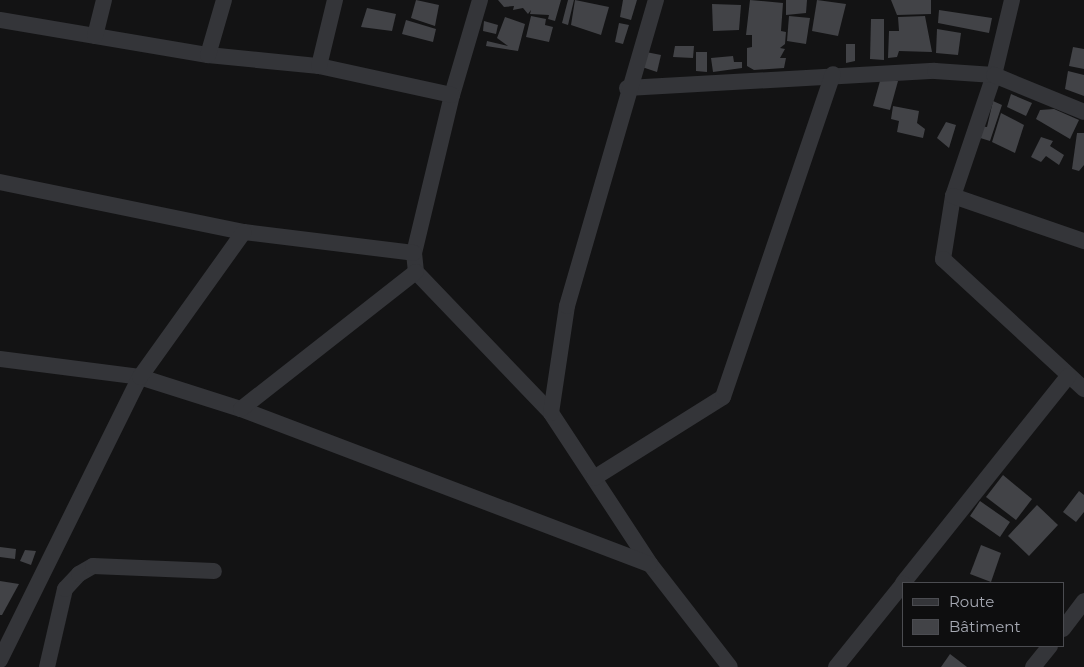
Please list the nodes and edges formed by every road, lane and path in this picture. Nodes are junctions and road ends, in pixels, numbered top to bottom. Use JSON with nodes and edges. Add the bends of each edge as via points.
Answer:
{"nodes":[{"id":1,"x":104,"y":0,"type":"edge"},
{"id":2,"x":224,"y":0,"type":"edge"},
{"id":3,"x":335,"y":0,"type":"edge"},
{"id":4,"x":480,"y":0,"type":"edge"},
{"id":5,"x":656,"y":0,"type":"edge"},
{"id":6,"x":1012,"y":0,"type":"edge"},
{"id":7,"x":0,"y":20,"type":"edge"},
{"id":8,"x":95,"y":36,"type":"junction"},
{"id":9,"x":208,"y":55,"type":"junction"},
{"id":10,"x":318,"y":66,"type":"junction"},
{"id":11,"x":833,"y":74,"type":"junction"},
{"id":12,"x":994,"y":75,"type":"junction"},
{"id":13,"x":627,"y":88,"type":"junction"},
{"id":14,"x":452,"y":95,"type":"junction"},
{"id":15,"x":1084,"y":112,"type":"edge"},
{"id":16,"x":0,"y":182,"type":"edge"},
{"id":17,"x":953,"y":196,"type":"junction"},
{"id":18,"x":244,"y":232,"type":"junction"},
{"id":19,"x":1084,"y":241,"type":"edge"},
{"id":20,"x":414,"y":253,"type":"junction"},
{"id":21,"x":416,"y":272,"type":"junction"},
{"id":22,"x":0,"y":360,"type":"edge"},
{"id":23,"x":1068,"y":376,"type":"junction"},
{"id":24,"x":140,"y":377,"type":"junction"},
{"id":25,"x":1084,"y":389,"type":"edge"},
{"id":26,"x":241,"y":409,"type":"junction"},
{"id":27,"x":551,"y":413,"type":"junction"},
{"id":28,"x":594,"y":478,"type":"junction"},
{"id":29,"x":650,"y":564,"type":"junction"},
{"id":30,"x":214,"y":571,"type":"dead end"},
{"id":31,"x":904,"y":582,"type":"edge"},
{"id":32,"x":902,"y":584,"type":"edge"},
{"id":33,"x":1084,"y":602,"type":"edge"},
{"id":34,"x":1064,"y":628,"type":"edge"},
{"id":35,"x":1049,"y":647,"type":"edge"},
{"id":36,"x":0,"y":660,"type":"edge"},
{"id":37,"x":47,"y":667,"type":"edge"},
{"id":38,"x":730,"y":667,"type":"edge"},
{"id":39,"x":836,"y":667,"type":"edge"},
{"id":40,"x":1033,"y":667,"type":"edge"}],
"edges":[{"from":1,"to":8,"type":"street"},
{"from":2,"to":9,"type":"street"},
{"from":3,"to":10,"type":"street"},
{"from":4,"to":14,"type":"street"},
{"from":5,"to":13,"type":"street"},
{"from":6,"to":12,"type":"street"},
{"from":7,"to":8,"type":"street"},
{"from":8,"to":9,"type":"street"},
{"from":9,"to":10,"type":"street"},
{"from":10,"to":14,"type":"street"},
{"from":11,"to":12,"type":"street"},
{"from":11,"to":13,"type":"street"},
{"from":11,"to":28,"type":"street","via":[[723,397]]},
{"from":12,"to":15,"type":"street"},
{"from":12,"to":17,"type":"street"},
{"from":13,"to":27,"type":"street","via":[[567,306]]},
{"from":14,"to":20,"type":"street"},
{"from":16,"to":18,"type":"street"},
{"from":17,"to":19,"type":"street"},
{"from":17,"to":23,"type":"street","via":[[943,259]]},
{"from":18,"to":20,"type":"street"},
{"from":18,"to":24,"type":"street"},
{"from":20,"to":21,"type":"street"},
{"from":21,"to":26,"type":"street"},
{"from":21,"to":27,"type":"street"},
{"from":22,"to":24,"type":"street"},
{"from":23,"to":25,"type":"street"},
{"from":23,"to":31,"type":"street"},
{"from":24,"to":26,"type":"street"},
{"from":24,"to":36,"type":"street"},
{"from":26,"to":29,"type":"street"},
{"from":27,"to":28,"type":"street"},
{"from":28,"to":29,"type":"street"},
{"from":29,"to":38,"type":"street"},
{"from":30,"to":37,"type":"street","via":[[93,566],[79,574],[65,589]]},
{"from":32,"to":39,"type":"street"},
{"from":33,"to":34,"type":"street"},
{"from":35,"to":40,"type":"street"}]}
